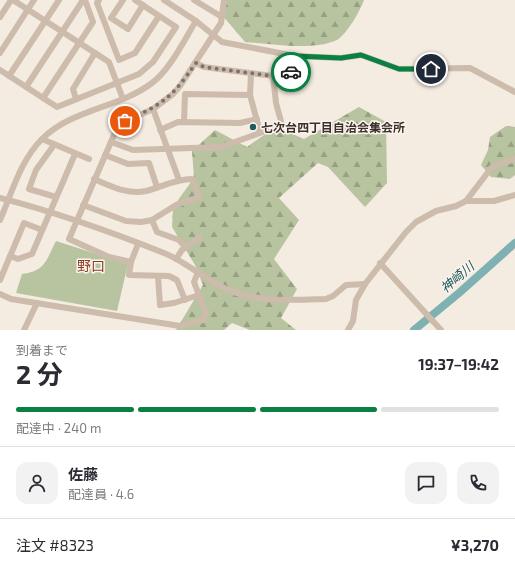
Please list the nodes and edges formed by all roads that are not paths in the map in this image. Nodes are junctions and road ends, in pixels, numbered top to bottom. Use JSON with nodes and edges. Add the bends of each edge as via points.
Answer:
{"nodes":[{"id":1,"x":12,"y":0,"type":"edge"},
{"id":2,"x":34,"y":0,"type":"edge"},
{"id":3,"x":59,"y":0,"type":"edge"},
{"id":4,"x":84,"y":0,"type":"edge"},
{"id":5,"x":99,"y":0,"type":"edge"},
{"id":6,"x":123,"y":0,"type":"edge"},
{"id":7,"x":135,"y":0,"type":"edge"},
{"id":8,"x":164,"y":0,"type":"edge"},
{"id":9,"x":194,"y":0,"type":"edge"},
{"id":10,"x":224,"y":0,"type":"edge"},
{"id":11,"x":143,"y":5,"type":"junction"},
{"id":12,"x":28,"y":10,"type":"junction"},
{"id":13,"x":160,"y":16,"type":"junction"},
{"id":14,"x":0,"y":17,"type":"edge"},
{"id":15,"x":222,"y":17,"type":"junction"},
{"id":16,"x":46,"y":21,"type":"junction"},
{"id":17,"x":196,"y":21,"type":"junction"},
{"id":18,"x":62,"y":32,"type":"junction"},
{"id":19,"x":214,"y":35,"type":"junction"},
{"id":20,"x":79,"y":43,"type":"junction"},
{"id":21,"x":0,"y":53,"type":"edge"},
{"id":22,"x":95,"y":53,"type":"junction"},
{"id":23,"x":295,"y":56,"type":"junction"},
{"id":24,"x":196,"y":63,"type":"junction"},
{"id":25,"x":0,"y":70,"type":"edge"},
{"id":26,"x":251,"y":74,"type":"junction"},
{"id":27,"x":9,"y":76,"type":"junction"},
{"id":28,"x":273,"y":76,"type":"junction"},
{"id":29,"x":117,"y":84,"type":"junction"},
{"id":30,"x":26,"y":87,"type":"junction"},
{"id":31,"x":515,"y":92,"type":"edge"},
{"id":32,"x":250,"y":95,"type":"junction"},
{"id":33,"x":43,"y":98,"type":"junction"},
{"id":34,"x":123,"y":98,"type":"junction"},
{"id":35,"x":76,"y":99,"type":"junction"},
{"id":36,"x":153,"y":109,"type":"junction"},
{"id":37,"x":257,"y":119,"type":"junction"},
{"id":38,"x":184,"y":122,"type":"junction"},
{"id":39,"x":160,"y":130,"type":"junction"},
{"id":40,"x":260,"y":132,"type":"junction"},
{"id":41,"x":42,"y":139,"type":"junction"},
{"id":42,"x":111,"y":142,"type":"junction"},
{"id":43,"x":54,"y":145,"type":"junction"},
{"id":44,"x":167,"y":148,"type":"junction"},
{"id":45,"x":75,"y":154,"type":"junction"},
{"id":46,"x":105,"y":155,"type":"junction"},
{"id":47,"x":515,"y":159,"type":"edge"},
{"id":48,"x":89,"y":160,"type":"dead end"},
{"id":49,"x":94,"y":179,"type":"junction"},
{"id":50,"x":179,"y":180,"type":"junction"},
{"id":51,"x":157,"y":187,"type":"junction"},
{"id":52,"x":515,"y":195,"type":"edge"},
{"id":53,"x":56,"y":197,"type":"junction"},
{"id":54,"x":0,"y":198,"type":"edge"},
{"id":55,"x":8,"y":200,"type":"junction"},
{"id":56,"x":466,"y":200,"type":"junction"},
{"id":57,"x":83,"y":205,"type":"junction"},
{"id":58,"x":50,"y":212,"type":"junction"},
{"id":59,"x":0,"y":220,"type":"edge"},
{"id":60,"x":152,"y":220,"type":"junction"},
{"id":61,"x":76,"y":221,"type":"junction"},
{"id":62,"x":42,"y":230,"type":"junction"},
{"id":63,"x":200,"y":237,"type":"dead end"},
{"id":64,"x":138,"y":244,"type":"junction"},
{"id":65,"x":185,"y":247,"type":"junction"},
{"id":66,"x":10,"y":256,"type":"junction"},
{"id":67,"x":176,"y":259,"type":"junction"},
{"id":68,"x":131,"y":262,"type":"junction"},
{"id":69,"x":380,"y":263,"type":"junction"},
{"id":70,"x":198,"y":272,"type":"junction"},
{"id":71,"x":158,"y":276,"type":"junction"},
{"id":72,"x":0,"y":280,"type":"edge"},
{"id":73,"x":365,"y":284,"type":"junction"},
{"id":74,"x":0,"y":294,"type":"edge"},
{"id":75,"x":199,"y":295,"type":"junction"},
{"id":76,"x":185,"y":300,"type":"junction"},
{"id":77,"x":36,"y":303,"type":"junction"},
{"id":78,"x":154,"y":323,"type":"junction"},
{"id":79,"x":188,"y":328,"type":"edge"},
{"id":80,"x":24,"y":330,"type":"edge"},
{"id":81,"x":156,"y":330,"type":"edge"},
{"id":82,"x":348,"y":330,"type":"edge"},
{"id":83,"x":441,"y":330,"type":"edge"}],
"edges":[{"from":1,"to":12,"type":"street"},
{"from":1,"to":14,"type":"street"},
{"from":2,"to":12,"type":"street"},
{"from":3,"to":16,"type":"street"},
{"from":4,"to":18,"type":"street"},
{"from":4,"to":20,"type":"street","via":[[93,22]]},
{"from":5,"to":13,"type":"street","via":[[97,3],[119,60],[135,53]]},
{"from":6,"to":11,"type":"street","via":[[111,18],[128,29]]},
{"from":7,"to":11,"type":"street"},
{"from":8,"to":17,"type":"street"},
{"from":9,"to":15,"type":"street"},
{"from":10,"to":15,"type":"street"},
{"from":11,"to":13,"type":"street"},
{"from":12,"to":16,"type":"street"},
{"from":12,"to":21,"type":"street"},
{"from":13,"to":29,"type":"street","via":[[176,27],[148,68]]},
{"from":15,"to":19,"type":"street"},
{"from":16,"to":18,"type":"street"},
{"from":16,"to":27,"type":"street"},
{"from":17,"to":19,"type":"street"},
{"from":17,"to":34,"type":"street","via":[[154,82]]},
{"from":18,"to":20,"type":"street"},
{"from":18,"to":30,"type":"street"},
{"from":19,"to":23,"type":"street","via":[[222,42]]},
{"from":19,"to":24,"type":"street"},
{"from":20,"to":22,"type":"street"},
{"from":20,"to":33,"type":"street"},
{"from":22,"to":29,"type":"street","via":[[109,62]]},
{"from":22,"to":35,"type":"street","via":[[73,89]]},
{"from":23,"to":28,"type":"street","via":[[291,76]]},
{"from":23,"to":31,"type":"street","via":[[341,58],[361,55],[399,69],[470,68]]},
{"from":24,"to":26,"type":"street","via":[[204,67]]},
{"from":24,"to":36,"type":"street","via":[[173,94]]},
{"from":25,"to":27,"type":"street"},
{"from":26,"to":28,"type":"street"},
{"from":26,"to":32,"type":"street"},
{"from":27,"to":30,"type":"street"},
{"from":28,"to":40,"type":"street","via":[[282,125]]},
{"from":29,"to":34,"type":"street"},
{"from":29,"to":35,"type":"street"},
{"from":30,"to":33,"type":"street"},
{"from":32,"to":37,"type":"street"},
{"from":32,"to":38,"type":"street","via":[[185,94]]},
{"from":33,"to":35,"type":"street","via":[[57,107]]},
{"from":34,"to":41,"type":"street","via":[[66,121]]},
{"from":36,"to":39,"type":"street"},
{"from":36,"to":42,"type":"street","via":[[120,124]]},
{"from":37,"to":38,"type":"street","via":[[240,123]]},
{"from":37,"to":40,"type":"street"},
{"from":38,"to":39,"type":"street"},
{"from":39,"to":44,"type":"street"},
{"from":40,"to":44,"type":"street","via":[[221,147]]},
{"from":41,"to":43,"type":"street"},
{"from":41,"to":55,"type":"street","via":[[24,164]]},
{"from":42,"to":44,"type":"street","via":[[133,150]]},
{"from":42,"to":46,"type":"street"},
{"from":43,"to":45,"type":"street"},
{"from":43,"to":53,"type":"street","via":[[36,170],[29,189]]},
{"from":44,"to":50,"type":"street"},
{"from":45,"to":48,"type":"street"},
{"from":45,"to":53,"type":"street"},
{"from":46,"to":49,"type":"street"},
{"from":46,"to":51,"type":"street","via":[[128,164],[148,163]]},
{"from":47,"to":56,"type":"street","via":[[492,167]]},
{"from":49,"to":51,"type":"street","via":[[126,191],[140,192]]},
{"from":49,"to":57,"type":"street"},
{"from":50,"to":51,"type":"street"},
{"from":50,"to":60,"type":"street","via":[[192,179],[199,197],[176,205]]},
{"from":52,"to":56,"type":"street","via":[[494,201]]},
{"from":53,"to":58,"type":"street"},
{"from":54,"to":55,"type":"street"},
{"from":55,"to":58,"type":"street"},
{"from":55,"to":59,"type":"street"},
{"from":56,"to":69,"type":"street","via":[[456,206],[440,209],[416,222]]},
{"from":57,"to":60,"type":"street","via":[[126,221]]},
{"from":57,"to":61,"type":"street"},
{"from":58,"to":61,"type":"street"},
{"from":58,"to":62,"type":"street"},
{"from":60,"to":65,"type":"street","via":[[157,232],[179,240]]},
{"from":61,"to":64,"type":"street"},
{"from":61,"to":68,"type":"street","via":[[69,239],[109,257]]},
{"from":62,"to":66,"type":"street","via":[[32,254],[18,259]]},
{"from":62,"to":66,"type":"street","via":[[24,223]]},
{"from":63,"to":65,"type":"street"},
{"from":64,"to":67,"type":"street"},
{"from":64,"to":68,"type":"street"},
{"from":65,"to":67,"type":"street"},
{"from":66,"to":72,"type":"street"},
{"from":67,"to":70,"type":"street"},
{"from":68,"to":71,"type":"street","via":[[129,275]]},
{"from":69,"to":73,"type":"street"},
{"from":69,"to":83,"type":"street"},
{"from":70,"to":73,"type":"street","via":[[219,285],[256,298],[326,299],[346,285]]},
{"from":70,"to":75,"type":"street","via":[[194,282]]},
{"from":71,"to":76,"type":"street","via":[[169,276],[177,280]]},
{"from":71,"to":76,"type":"street","via":[[160,305]]},
{"from":73,"to":82,"type":"street","via":[[356,300],[354,321]]},
{"from":74,"to":77,"type":"street","via":[[11,299]]},
{"from":75,"to":76,"type":"street"},
{"from":75,"to":79,"type":"street","via":[[206,314],[203,320]]},
{"from":77,"to":78,"type":"street"},
{"from":77,"to":80,"type":"street"},
{"from":78,"to":79,"type":"street"},
{"from":78,"to":81,"type":"street"}]}
